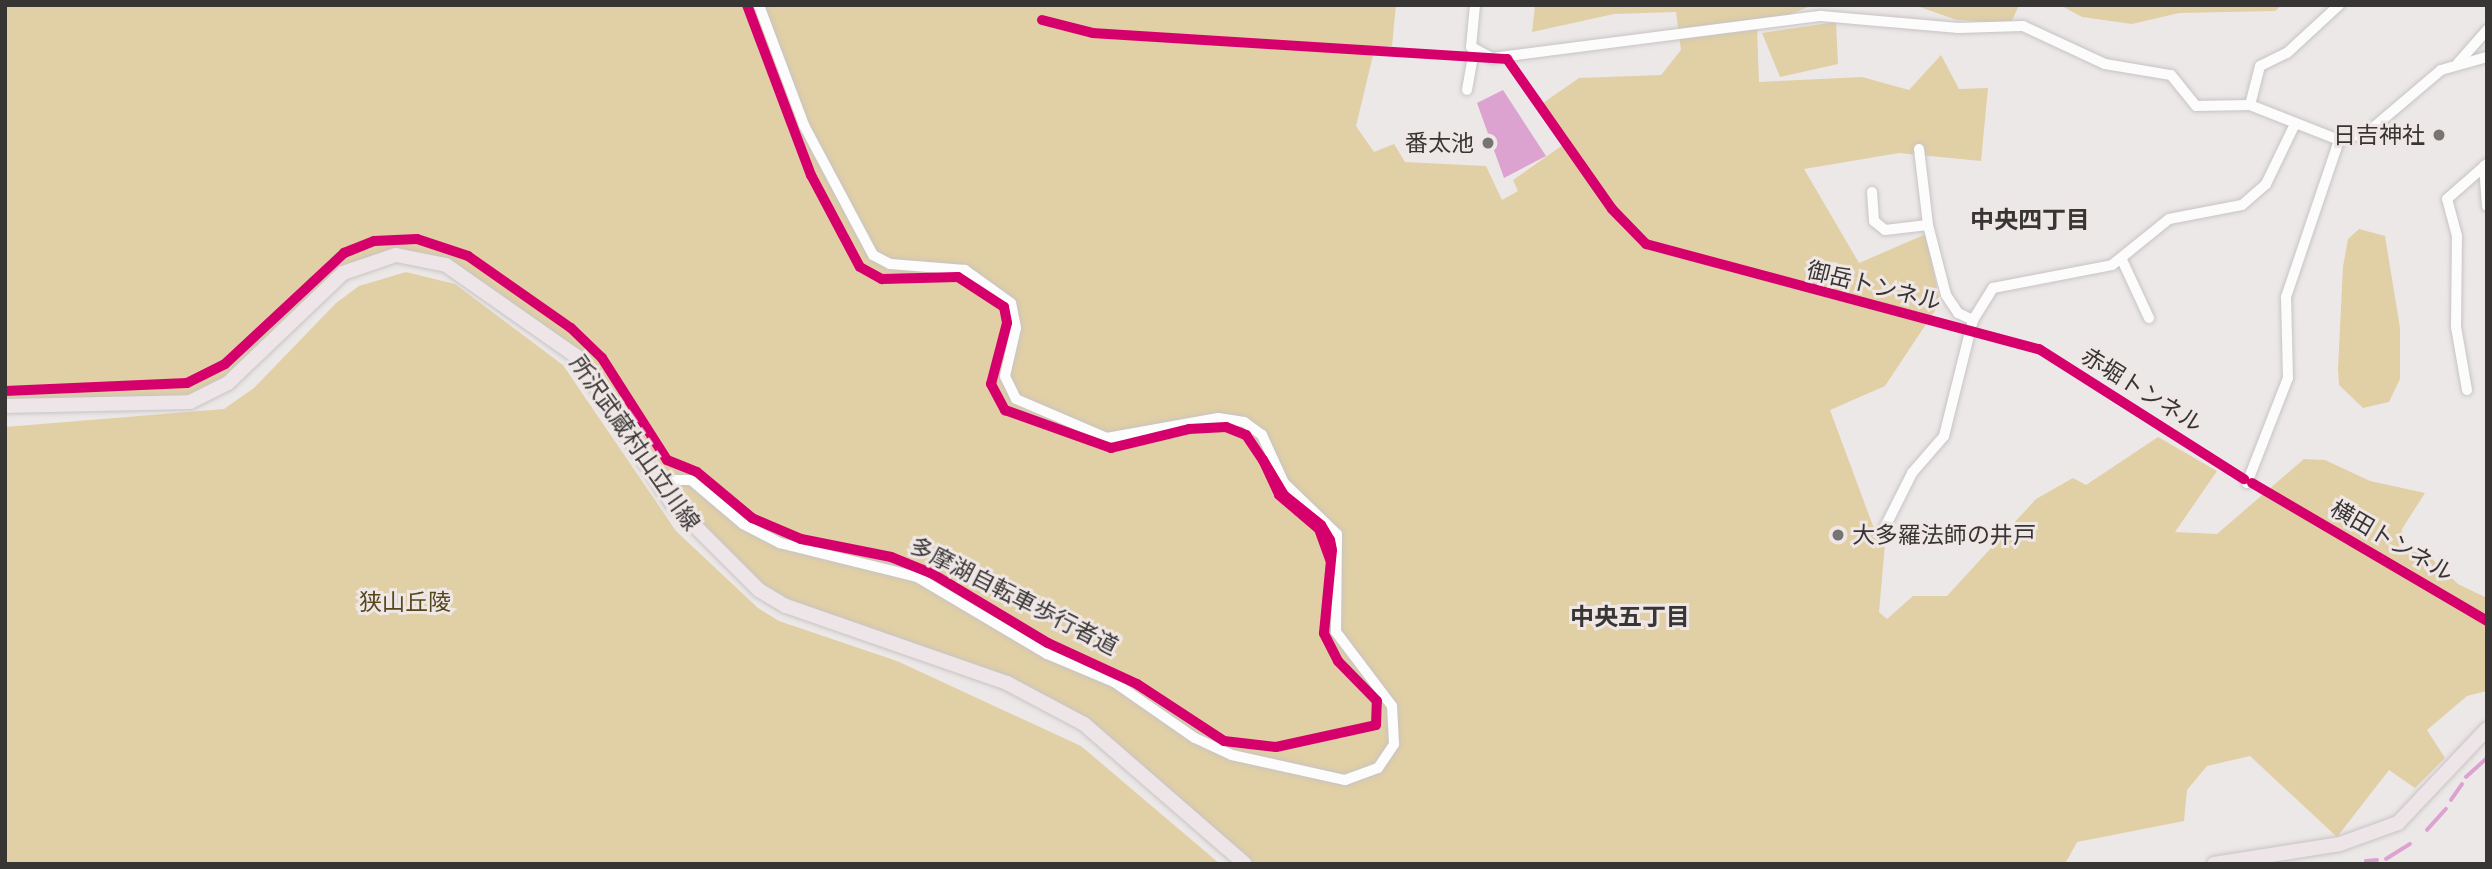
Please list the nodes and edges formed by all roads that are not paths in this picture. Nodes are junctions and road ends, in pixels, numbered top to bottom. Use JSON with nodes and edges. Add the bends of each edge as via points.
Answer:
{"nodes":[{"id":1,"x":759,"y":5,"type":"edge"},
{"id":2,"x":1475,"y":5,"type":"edge"},
{"id":3,"x":2339,"y":5,"type":"edge"},
{"id":4,"x":2487,"y":30,"type":"edge"},
{"id":5,"x":1474,"y":52,"type":"junction"},
{"id":6,"x":2487,"y":57,"type":"edge"},
{"id":7,"x":2458,"y":63,"type":"junction"},
{"id":8,"x":1466,"y":90,"type":"dead end"},
{"id":9,"x":2250,"y":105,"type":"junction"},
{"id":10,"x":2295,"y":124,"type":"junction"},
{"id":11,"x":2339,"y":140,"type":"junction"},
{"id":12,"x":1919,"y":149,"type":"dead end"},
{"id":13,"x":2486,"y":165,"type":"edge"},
{"id":14,"x":1872,"y":192,"type":"dead end"},
{"id":15,"x":2487,"y":206,"type":"edge"},
{"id":16,"x":1928,"y":225,"type":"junction"},
{"id":17,"x":2122,"y":260,"type":"junction"},
{"id":18,"x":2149,"y":318,"type":"dead end"},
{"id":19,"x":1973,"y":320,"type":"junction"},
{"id":20,"x":2467,"y":390,"type":"dead end"},
{"id":21,"x":5,"y":406,"type":"edge"},
{"id":22,"x":656,"y":480,"type":"junction"},
{"id":23,"x":2247,"y":483,"type":"dead end"},
{"id":24,"x":1884,"y":529,"type":"dead end"},
{"id":25,"x":2484,"y":737,"type":"edge"},
{"id":26,"x":2291,"y":858,"type":"edge"},
{"id":27,"x":2221,"y":863,"type":"edge"},
{"id":28,"x":1245,"y":864,"type":"edge"}],
"edges":[{"from":1,"to":22,"type":"street","via":[[804,125],[873,255],[890,264],[965,270],[1012,303],[1016,328],[1005,376],[1016,399],[1107,438],[1227,418],[1262,435],[1284,483],[1337,534],[1336,632],[1392,706],[1394,744],[1378,768],[1345,780],[1232,755],[1195,738],[1114,682],[1047,654],[917,577],[780,543],[743,524],[691,480]]},
{"from":2,"to":5,"type":"street"},
{"from":3,"to":9,"type":"street","via":[[2287,53],[2260,66]]},
{"from":4,"to":7,"type":"street"},
{"from":5,"to":8,"type":"street"},
{"from":5,"to":9,"type":"street","via":[[1523,59],[1821,16],[1958,28],[2023,26],[2105,64],[2171,75],[2196,106]]},
{"from":6,"to":7,"type":"street"},
{"from":7,"to":11,"type":"street","via":[[2441,70],[2368,132]]},
{"from":9,"to":10,"type":"street"},
{"from":10,"to":11,"type":"street"},
{"from":10,"to":17,"type":"street","via":[[2253,199],[2169,219]]},
{"from":11,"to":23,"type":"street","via":[[2286,296],[2288,378]]},
{"from":12,"to":16,"type":"street"},
{"from":13,"to":15,"type":"street"},
{"from":13,"to":20,"type":"street","via":[[2447,199],[2457,236],[2455,327]]},
{"from":14,"to":16,"type":"street","via":[[1874,220],[1885,230]]},
{"from":16,"to":19,"type":"street","via":[[1946,295],[1958,313]]},
{"from":17,"to":18,"type":"street"},
{"from":17,"to":19,"type":"street","via":[[1998,283]]},
{"from":19,"to":24,"type":"street","via":[[1944,436],[1912,473]]},
{"from":21,"to":22,"type":"main road","name":"所沢武蔵村山立川線","via":[[190,402],[229,383],[343,273],[396,255],[421,257],[475,282],[576,356]]},
{"from":22,"to":28,"type":"main road","name":"所沢武蔵村山立川線","via":[[690,526],[759,590],[786,606],[1007,683],[1084,724]]},
{"from":25,"to":26,"type":"main road","via":[[2398,823]]},
{"from":26,"to":27,"type":"main road"}]}
